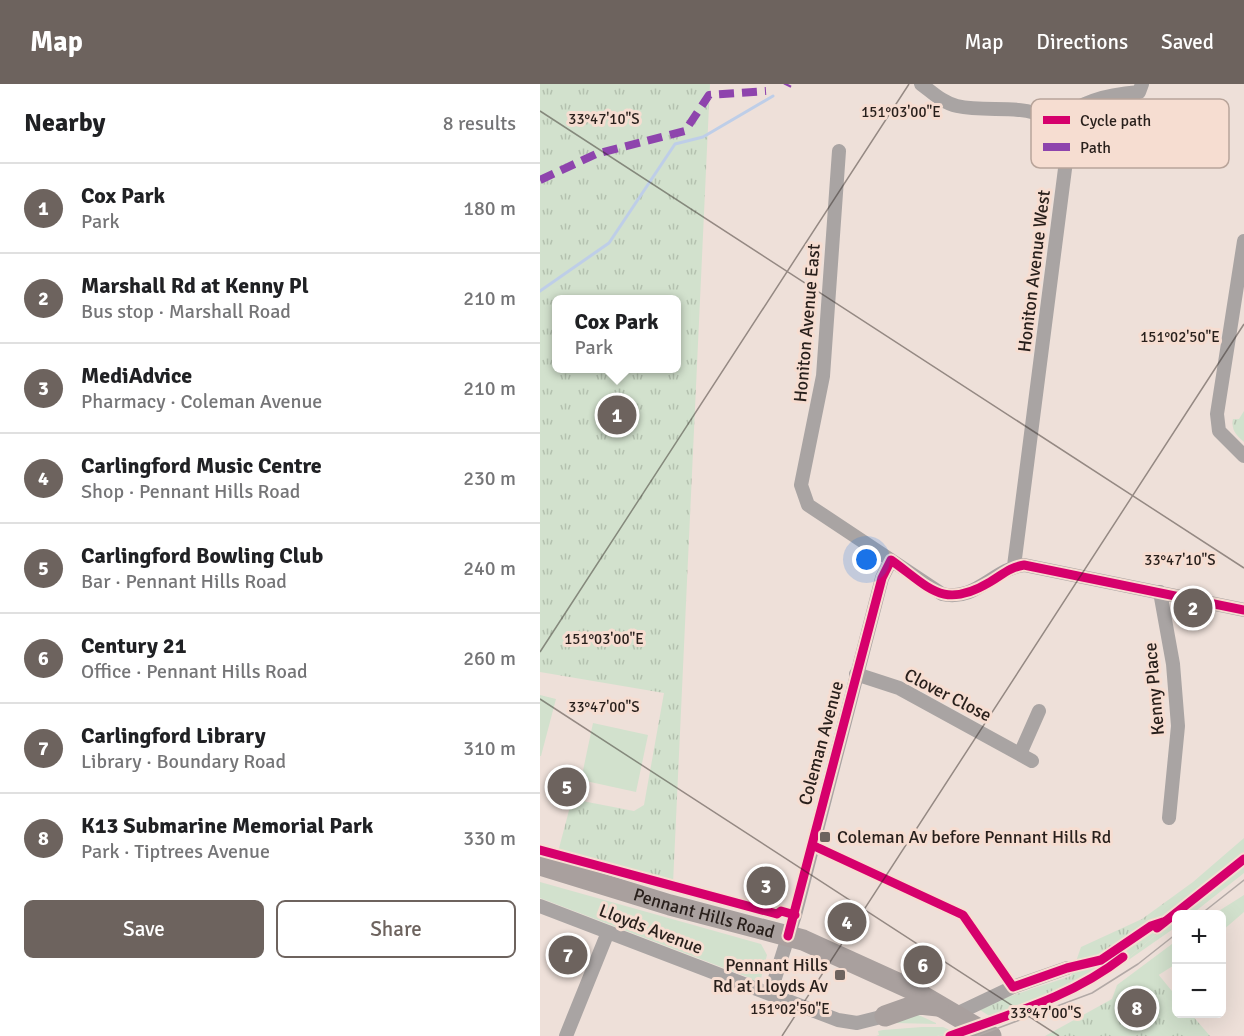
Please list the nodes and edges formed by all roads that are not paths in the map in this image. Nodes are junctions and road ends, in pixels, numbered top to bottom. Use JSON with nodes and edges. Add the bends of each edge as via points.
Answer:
{"nodes":[{"id":1,"x":921,"y":84,"type":"edge"},
{"id":2,"x":1142,"y":84,"type":"edge"},
{"id":3,"x":1091,"y":99,"type":"edge"},
{"id":4,"x":1031,"y":113,"type":"edge"},
{"id":5,"x":838,"y":151,"type":"dead end"},
{"id":6,"x":1065,"y":168,"type":"edge"},
{"id":7,"x":1244,"y":241,"type":"edge"},
{"id":8,"x":1244,"y":456,"type":"edge"},
{"id":9,"x":891,"y":560,"type":"junction"},
{"id":10,"x":1014,"y":567,"type":"junction"},
{"id":11,"x":1160,"y":592,"type":"junction"},
{"id":12,"x":1244,"y":610,"type":"edge"},
{"id":13,"x":856,"y":674,"type":"junction"},
{"id":14,"x":1039,"y":711,"type":"dead end"},
{"id":15,"x":1169,"y":818,"type":"dead end"},
{"id":16,"x":540,"y":865,"type":"edge"},
{"id":17,"x":540,"y":906,"type":"edge"},
{"id":18,"x":608,"y":932,"type":"junction"},
{"id":19,"x":788,"y":936,"type":"junction"},
{"id":20,"x":1067,"y":968,"type":"dead end"},
{"id":21,"x":770,"y":994,"type":"junction"},
{"id":22,"x":953,"y":1014,"type":"junction"},
{"id":23,"x":885,"y":1016,"type":"joint"},
{"id":24,"x":567,"y":1036,"type":"edge"},
{"id":25,"x":991,"y":1036,"type":"edge"}],
"edges":[{"from":1,"to":4,"type":"street","via":[[953,105]]},
{"from":2,"to":3,"type":"street","via":[[1139,92]]},
{"from":5,"to":9,"type":"street","name":"Honiton Avenue East","via":[[823,376],[801,485],[803,498],[814,511]]},
{"from":6,"to":10,"type":"street","name":"Honiton Avenue West"},
{"from":7,"to":8,"type":"street","via":[[1218,414],[1219,431]]},
{"from":9,"to":10,"type":"street","name":"Honiton Avenue East","via":[[936,592],[957,597],[973,592]]},
{"from":9,"to":13,"type":"street","name":"Coleman Avenue","via":[[882,578]]},
{"from":10,"to":11,"type":"street","via":[[1046,568]]},
{"from":11,"to":12,"type":"street"},
{"from":11,"to":15,"type":"street","name":"Kenny Place","via":[[1173,664],[1178,726]]},
{"from":13,"to":14,"type":"street","name":"Clover Close","via":[[899,688],[1026,757]]},
{"from":13,"to":19,"type":"street","name":"Coleman Avenue"},
{"from":16,"to":19,"type":"highway","name":"Pennant Hills Road"},
{"from":17,"to":18,"type":"street","name":"Lloyds Avenue"},
{"from":18,"to":21,"type":"street","name":"Lloyds Avenue"},
{"from":18,"to":24,"type":"street"},
{"from":19,"to":21,"type":"street","name":"Coleman Avenue"},
{"from":19,"to":22,"type":"highway","name":"Pennant Hills Road","via":[[871,969]]},
{"from":20,"to":22,"type":"street"},
{"from":21,"to":23,"type":"street","name":"Lloyds Avenue","via":[[845,1022],[866,1022]]},
{"from":22,"to":23,"type":"highway","via":[[919,1004]]},
{"from":22,"to":25,"type":"highway","name":"Pennant Hills Road"}]}
